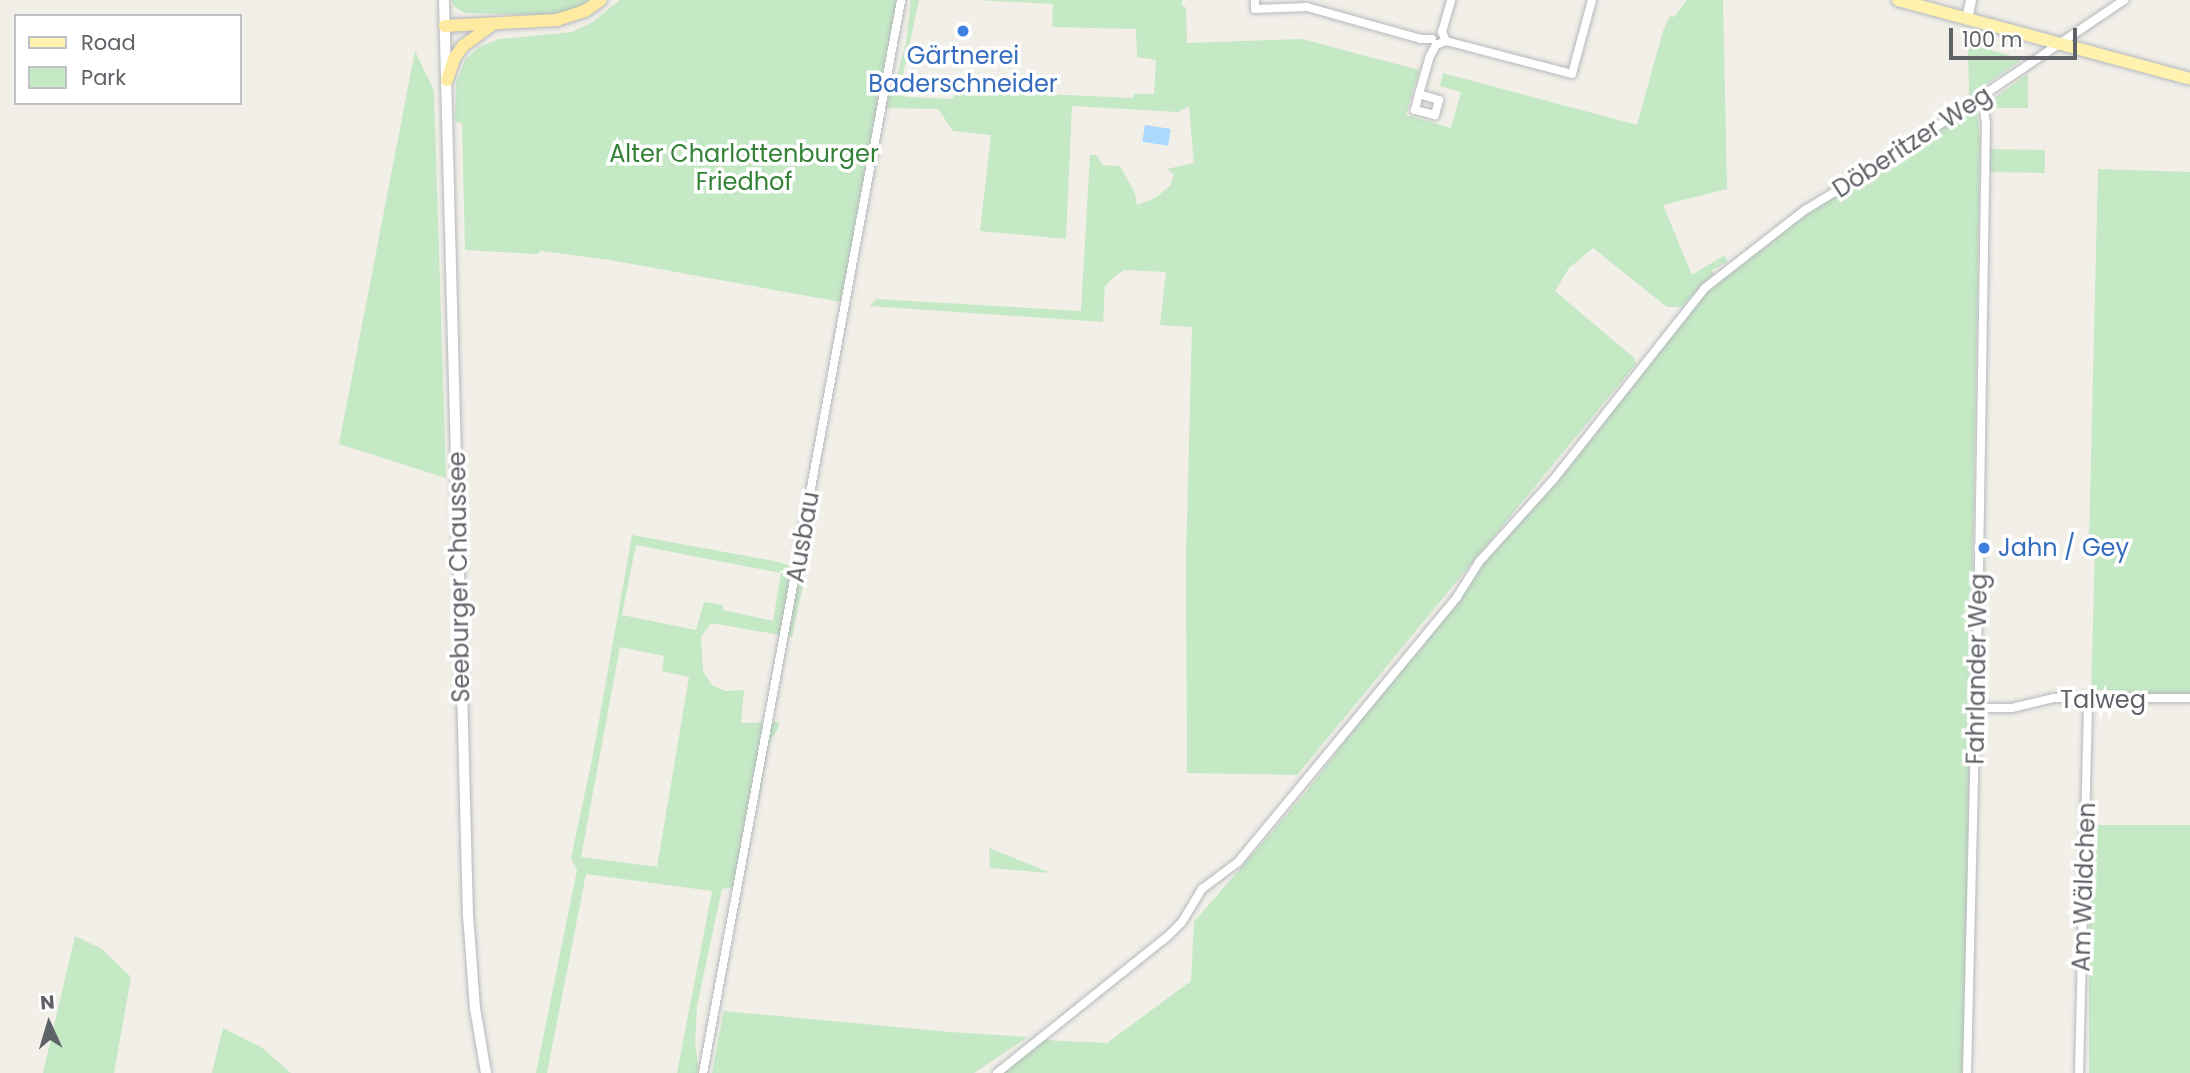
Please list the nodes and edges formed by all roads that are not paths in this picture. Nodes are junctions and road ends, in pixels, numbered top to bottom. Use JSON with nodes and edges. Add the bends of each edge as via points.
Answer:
{"nodes":[{"id":1,"x":444,"y":0,"type":"edge"},
{"id":2,"x":601,"y":0,"type":"edge"},
{"id":3,"x":901,"y":0,"type":"edge"},
{"id":4,"x":1255,"y":0,"type":"edge"},
{"id":5,"x":1451,"y":0,"type":"edge"},
{"id":6,"x":1592,"y":0,"type":"edge"},
{"id":7,"x":1898,"y":0,"type":"edge"},
{"id":8,"x":1972,"y":0,"type":"edge"},
{"id":9,"x":2124,"y":0,"type":"edge"},
{"id":10,"x":1967,"y":19,"type":"junction"},
{"id":11,"x":502,"y":24,"type":"junction"},
{"id":12,"x":445,"y":26,"type":"junction"},
{"id":13,"x":1442,"y":32,"type":"junction"},
{"id":14,"x":1446,"y":41,"type":"junction"},
{"id":15,"x":1434,"y":42,"type":"junction"},
{"id":16,"x":2059,"y":44,"type":"junction"},
{"id":17,"x":2190,"y":79,"type":"edge"},
{"id":18,"x":447,"y":80,"type":"junction"},
{"id":19,"x":1419,"y":94,"type":"dead end"},
{"id":20,"x":1982,"y":97,"type":"junction"},
{"id":21,"x":2190,"y":698,"type":"edge"},
{"id":22,"x":2088,"y":700,"type":"junction"},
{"id":23,"x":1975,"y":708,"type":"junction"},
{"id":24,"x":486,"y":1073,"type":"edge"},
{"id":25,"x":704,"y":1073,"type":"edge"},
{"id":26,"x":997,"y":1073,"type":"edge"},
{"id":27,"x":1967,"y":1073,"type":"edge"},
{"id":28,"x":2080,"y":1073,"type":"edge"}],
"edges":[{"from":1,"to":12,"type":"main road","name":"Seeburger Chaussee"},
{"from":2,"to":11,"type":"highway","via":[[571,17]]},
{"from":3,"to":25,"type":"street","name":"Ausbau"},
{"from":4,"to":15,"type":"street","via":[[1255,9],[1307,8]]},
{"from":5,"to":13,"type":"street"},
{"from":6,"to":14,"type":"street","via":[[1572,74]]},
{"from":7,"to":10,"type":"main road"},
{"from":8,"to":10,"type":"main road"},
{"from":9,"to":16,"type":"street","name":"Döberitzer Weg"},
{"from":10,"to":16,"type":"main road"},
{"from":11,"to":12,"type":"highway"},
{"from":11,"to":18,"type":"highway","via":[[482,30],[463,46]]},
{"from":12,"to":18,"type":"main road","name":"Seeburger Chaussee"},
{"from":13,"to":14,"type":"street"},
{"from":13,"to":15,"type":"street","via":[[1435,33]]},
{"from":14,"to":15,"type":"street"},
{"from":15,"to":19,"type":"street"},
{"from":16,"to":17,"type":"main road"},
{"from":16,"to":20,"type":"street","name":"Döberitzer Weg"},
{"from":18,"to":24,"type":"main road","name":"Seeburger Chaussee","via":[[468,915],[475,1008]]},
{"from":20,"to":23,"type":"street","name":"Fahrlander Weg","via":[[1986,124]]},
{"from":20,"to":26,"type":"street","name":"Döberitzer Weg","via":[[1805,209],[1704,288],[1554,479],[1479,562],[1457,597],[1238,862],[1202,889],[1167,937]]},
{"from":21,"to":22,"type":"street","name":"Talweg"},
{"from":22,"to":23,"type":"street","name":"Talweg","via":[[2053,698],[2012,708]]},
{"from":22,"to":28,"type":"street","name":"Am Wäldchen"},
{"from":23,"to":27,"type":"street","name":"Fahrlander Weg"}]}
